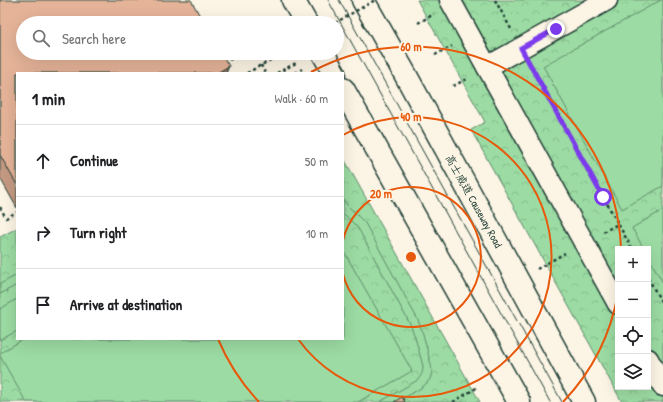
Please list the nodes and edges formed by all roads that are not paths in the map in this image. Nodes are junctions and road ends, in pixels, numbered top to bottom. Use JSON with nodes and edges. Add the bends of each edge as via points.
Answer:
{"nodes":[{"id":1,"x":293,"y":0,"type":"edge"},
{"id":2,"x":363,"y":0,"type":"edge"},
{"id":3,"x":607,"y":0,"type":"edge"},
{"id":4,"x":453,"y":1,"type":"edge"},
{"id":5,"x":302,"y":16,"type":"edge"},
{"id":6,"x":327,"y":60,"type":"edge"},
{"id":7,"x":487,"y":67,"type":"junction"},
{"id":8,"x":333,"y":72,"type":"edge"},
{"id":9,"x":344,"y":91,"type":"edge"},
{"id":10,"x":615,"y":299,"type":"edge"},
{"id":11,"x":651,"y":364,"type":"edge"},
{"id":12,"x":663,"y":386,"type":"edge"},
{"id":13,"x":519,"y":402,"type":"edge"},
{"id":14,"x":584,"y":402,"type":"edge"}],
"edges":[{"from":1,"to":5,"type":"main road"},
{"from":2,"to":14,"type":"main road","name":"高士威道 Causeway Road"},
{"from":3,"to":7,"type":"street"},
{"from":4,"to":7,"type":"street"},
{"from":6,"to":8,"type":"main road"},
{"from":7,"to":10,"type":"street"},
{"from":9,"to":13,"type":"main road"},
{"from":11,"to":12,"type":"street"}]}
